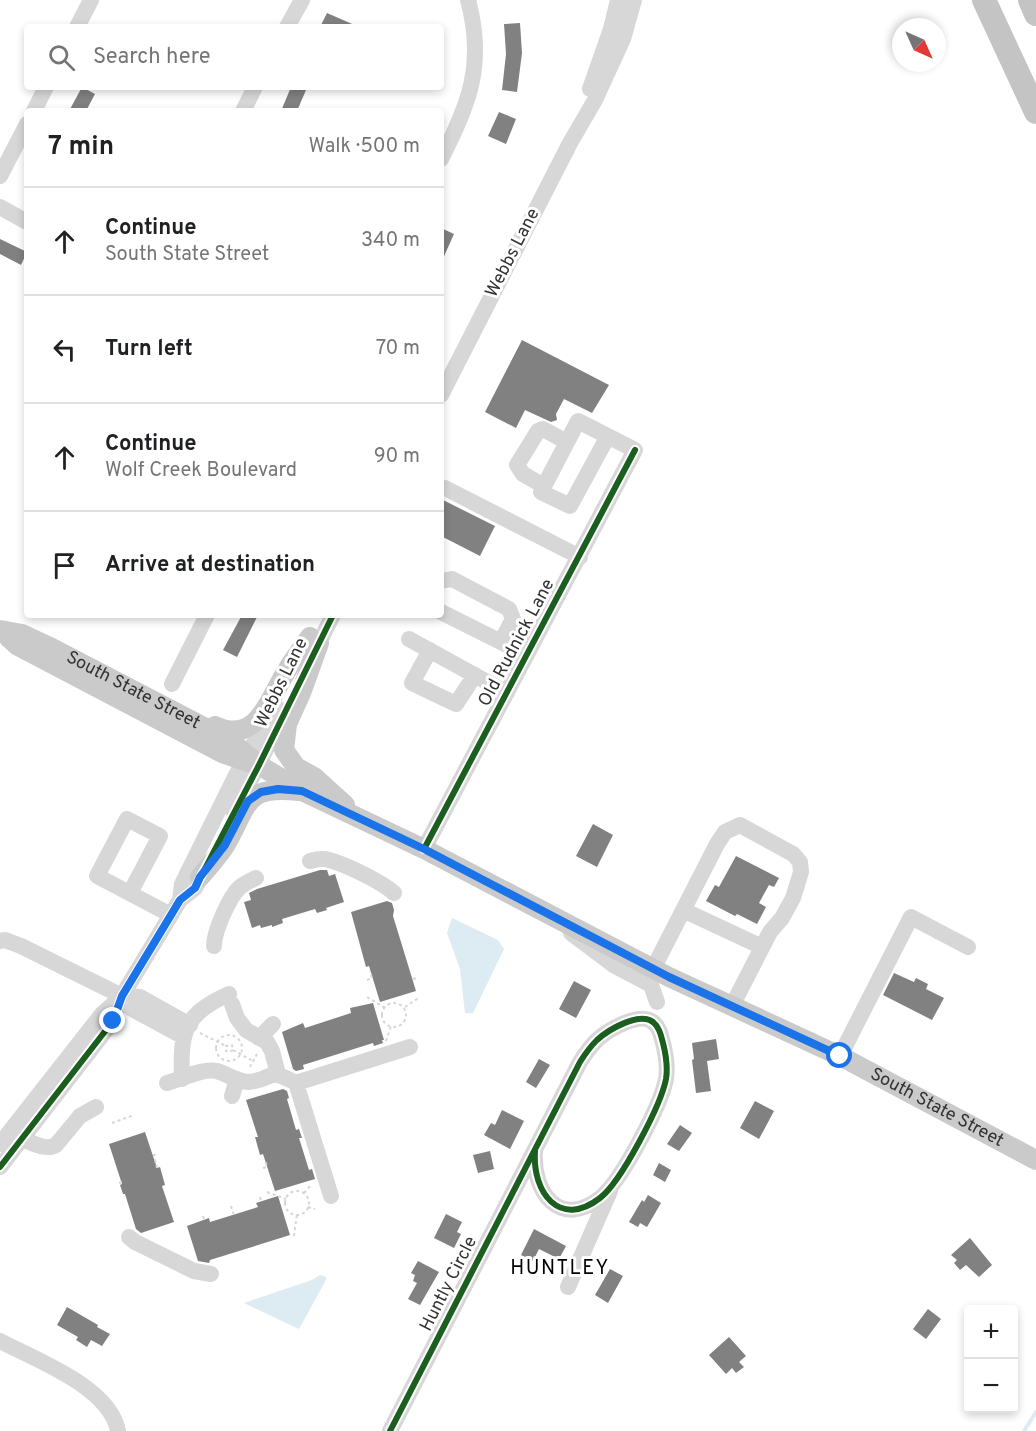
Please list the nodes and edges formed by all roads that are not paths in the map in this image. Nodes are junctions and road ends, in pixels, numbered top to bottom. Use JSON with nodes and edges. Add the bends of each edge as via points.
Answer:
{"nodes":[{"id":1,"x":91,"y":0,"type":"edge"},
{"id":2,"x":302,"y":0,"type":"edge"},
{"id":3,"x":468,"y":0,"type":"edge"},
{"id":4,"x":618,"y":0,"type":"edge"},
{"id":5,"x":634,"y":0,"type":"edge"},
{"id":6,"x":984,"y":0,"type":"edge"},
{"id":7,"x":1030,"y":0,"type":"edge"},
{"id":8,"x":1036,"y":14,"type":"edge"},
{"id":9,"x":79,"y":24,"type":"edge"},
{"id":10,"x":289,"y":24,"type":"edge"},
{"id":11,"x":44,"y":90,"type":"edge"},
{"id":12,"x":254,"y":90,"type":"edge"},
{"id":13,"x":36,"y":108,"type":"edge"},
{"id":14,"x":244,"y":108,"type":"edge"},
{"id":15,"x":1036,"y":112,"type":"edge"},
{"id":16,"x":24,"y":130,"type":"edge"},
{"id":17,"x":570,"y":143,"type":"junction"},
{"id":18,"x":444,"y":153,"type":"edge"},
{"id":19,"x":0,"y":176,"type":"edge"},
{"id":20,"x":0,"y":207,"type":"edge"},
{"id":21,"x":24,"y":220,"type":"edge"},
{"id":22,"x":444,"y":389,"type":"edge"},
{"id":23,"x":608,"y":436,"type":"junction"},
{"id":24,"x":567,"y":442,"type":"junction"},
{"id":25,"x":544,"y":486,"type":"junction"},
{"id":26,"x":445,"y":488,"type":"dead end"},
{"id":27,"x":580,"y":557,"type":"junction"},
{"id":28,"x":444,"y":580,"type":"edge"},
{"id":29,"x":444,"y":614,"type":"edge"},
{"id":30,"x":205,"y":618,"type":"edge"},
{"id":31,"x":321,"y":618,"type":"edge"},
{"id":32,"x":331,"y":618,"type":"edge"},
{"id":33,"x":0,"y":630,"type":"edge"},
{"id":34,"x":409,"y":639,"type":"dead end"},
{"id":35,"x":314,"y":640,"type":"junction"},
{"id":36,"x":501,"y":642,"type":"junction"},
{"id":37,"x":430,"y":650,"type":"junction"},
{"id":38,"x":527,"y":655,"type":"junction"},
{"id":39,"x":475,"y":675,"type":"junction"},
{"id":40,"x":106,"y":676,"type":"junction"},
{"id":41,"x":172,"y":684,"type":"dead end"},
{"id":42,"x":507,"y":693,"type":"junction"},
{"id":43,"x":251,"y":760,"type":"junction"},
{"id":44,"x":302,"y":791,"type":"junction"},
{"id":45,"x":363,"y":820,"type":"junction"},
{"id":46,"x":424,"y":849,"type":"junction"},
{"id":47,"x":310,"y":861,"type":"dead end"},
{"id":48,"x":200,"y":877,"type":"junction"},
{"id":49,"x":256,"y":878,"type":"dead end"},
{"id":50,"x":130,"y":893,"type":"dead end"},
{"id":51,"x":394,"y":893,"type":"dead end"},
{"id":52,"x":180,"y":900,"type":"junction"},
{"id":53,"x":683,"y":910,"type":"junction"},
{"id":54,"x":544,"y":912,"type":"junction"},
{"id":55,"x":171,"y":915,"type":"junction"},
{"id":56,"x":0,"y":941,"type":"edge"},
{"id":57,"x":214,"y":946,"type":"dead end"},
{"id":58,"x":762,"y":947,"type":"junction"},
{"id":59,"x":968,"y":947,"type":"dead end"},
{"id":60,"x":661,"y":973,"type":"junction"},
{"id":61,"x":122,"y":996,"type":"junction"},
{"id":62,"x":657,"y":1002,"type":"junction"},
{"id":63,"x":732,"y":1006,"type":"junction"},
{"id":64,"x":649,"y":1019,"type":"junction"},
{"id":65,"x":273,"y":1024,"type":"dead end"},
{"id":66,"x":191,"y":1030,"type":"junction"},
{"id":67,"x":263,"y":1040,"type":"junction"},
{"id":68,"x":410,"y":1047,"type":"dead end"},
{"id":69,"x":840,"y":1056,"type":"junction"},
{"id":70,"x":278,"y":1074,"type":"junction"},
{"id":71,"x":241,"y":1080,"type":"junction"},
{"id":72,"x":296,"y":1083,"type":"junction"},
{"id":73,"x":232,"y":1096,"type":"dead end"},
{"id":74,"x":96,"y":1107,"type":"dead end"},
{"id":75,"x":8,"y":1135,"type":"edge"},
{"id":76,"x":536,"y":1151,"type":"junction"},
{"id":77,"x":1036,"y":1160,"type":"edge"},
{"id":78,"x":0,"y":1167,"type":"edge"},
{"id":79,"x":611,"y":1188,"type":"junction"},
{"id":80,"x":331,"y":1196,"type":"dead end"},
{"id":81,"x":548,"y":1200,"type":"junction"},
{"id":82,"x":502,"y":1214,"type":"junction"},
{"id":83,"x":129,"y":1237,"type":"dead end"},
{"id":84,"x":211,"y":1274,"type":"dead end"},
{"id":85,"x":568,"y":1287,"type":"dead end"},
{"id":86,"x":0,"y":1341,"type":"edge"},
{"id":87,"x":118,"y":1431,"type":"edge"},
{"id":88,"x":390,"y":1431,"type":"edge"}],
"edges":[{"from":1,"to":9,"type":"street"},
{"from":2,"to":10,"type":"street"},
{"from":3,"to":18,"type":"street","via":[[475,67],[468,103]]},
{"from":4,"to":17,"type":"street","name":"Webbs Lane"},
{"from":5,"to":17,"type":"street","name":"Webbs Lane","via":[[614,61]]},
{"from":6,"to":15,"type":"highway"},
{"from":7,"to":8,"type":"highway"},
{"from":11,"to":13,"type":"street"},
{"from":12,"to":14,"type":"street"},
{"from":16,"to":19,"type":"street"},
{"from":17,"to":22,"type":"street","name":"Webbs Lane"},
{"from":20,"to":21,"type":"street"},
{"from":23,"to":24,"type":"street","via":[[578,421]]},
{"from":23,"to":25,"type":"street","via":[[570,506],[541,492]]},
{"from":23,"to":27,"type":"street","name":"Old Rudnick Lane","via":[[635,450]]},
{"from":24,"to":25,"type":"street"},
{"from":24,"to":25,"type":"street","via":[[543,429],[538,431],[517,465],[523,474]]},
{"from":26,"to":27,"type":"street"},
{"from":27,"to":38,"type":"street","name":"Old Rudnick Lane"},
{"from":28,"to":36,"type":"street","via":[[452,579],[509,609],[513,619]]},
{"from":29,"to":36,"type":"street"},
{"from":30,"to":41,"type":"street"},
{"from":31,"to":35,"type":"street","name":"Webbs Lane"},
{"from":32,"to":35,"type":"street","name":"Webbs Lane"},
{"from":33,"to":40,"type":"main road","name":"South State Street","via":[[22,634]]},
{"from":33,"to":43,"type":"main road","name":"South State Street","via":[[18,646],[222,753]]},
{"from":34,"to":37,"type":"street"},
{"from":35,"to":40,"type":"main road","via":[[286,672],[262,715],[242,730],[224,730],[146,691]]},
{"from":35,"to":43,"type":"street","name":"Webbs Lane"},
{"from":35,"to":45,"type":"main road","via":[[301,693],[284,733],[284,750],[296,767],[314,777]]},
{"from":36,"to":38,"type":"street"},
{"from":37,"to":39,"type":"street"},
{"from":37,"to":39,"type":"street","via":[[412,683],[456,704]]},
{"from":38,"to":42,"type":"street","name":"Old Rudnick Lane"},
{"from":39,"to":42,"type":"street"},
{"from":40,"to":43,"type":"main road","name":"South State Street","via":[[229,740]]},
{"from":42,"to":46,"type":"street","name":"Old Rudnick Lane"},
{"from":43,"to":44,"type":"main road","name":"South State Street"},
{"from":43,"to":48,"type":"street"},
{"from":43,"to":52,"type":"street","via":[[182,884]]},
{"from":44,"to":45,"type":"main road","name":"South State Street"},
{"from":44,"to":48,"type":"main road","via":[[270,789],[248,801],[225,845]]},
{"from":45,"to":46,"type":"main road","name":"South State Street"},
{"from":46,"to":54,"type":"main road","name":"South State Street"},
{"from":47,"to":51,"type":"street","via":[[331,860]]},
{"from":48,"to":52,"type":"street","via":[[195,888]]},
{"from":49,"to":57,"type":"street","via":[[237,890],[214,937]]},
{"from":50,"to":55,"type":"street"},
{"from":52,"to":55,"type":"street"},
{"from":53,"to":58,"type":"street"},
{"from":53,"to":58,"type":"street","via":[[725,832],[740,825],[794,854],[800,862],[793,898]]},
{"from":53,"to":60,"type":"street"},
{"from":54,"to":60,"type":"main road","name":"South State Street"},
{"from":54,"to":62,"type":"street","via":[[615,966],[651,985]]},
{"from":55,"to":61,"type":"street"},
{"from":56,"to":61,"type":"street","via":[[21,946]]},
{"from":58,"to":63,"type":"street"},
{"from":59,"to":69,"type":"street","via":[[910,917]]},
{"from":60,"to":62,"type":"street"},
{"from":60,"to":63,"type":"main road","name":"South State Street"},
{"from":61,"to":66,"type":"street","via":[[132,1009]]},
{"from":61,"to":75,"type":"street","via":[[102,1014]]},
{"from":62,"to":64,"type":"street"},
{"from":63,"to":69,"type":"main road","name":"South State Street"},
{"from":64,"to":76,"type":"street","name":"Huntly Circle","via":[[636,1019],[610,1031],[588,1051]]},
{"from":64,"to":79,"type":"street","name":"Huntly Circle","via":[[659,1030],[665,1052],[665,1081],[662,1094]]},
{"from":65,"to":67,"type":"street"},
{"from":66,"to":67,"type":"street","via":[[209,1003],[231,999],[246,1030]]},
{"from":66,"to":71,"type":"street","via":[[180,1051],[175,1081],[214,1071]]},
{"from":67,"to":70,"type":"street","via":[[272,1051]]},
{"from":68,"to":72,"type":"street"},
{"from":69,"to":77,"type":"main road","name":"South State Street"},
{"from":70,"to":71,"type":"street"},
{"from":70,"to":72,"type":"street"},
{"from":71,"to":73,"type":"street"},
{"from":72,"to":80,"type":"street"},
{"from":74,"to":75,"type":"street","via":[[81,1116],[51,1148]]},
{"from":75,"to":78,"type":"street"},
{"from":76,"to":81,"type":"street","name":"Huntly Circle","via":[[537,1179]]},
{"from":76,"to":82,"type":"street","name":"Huntly Circle"},
{"from":79,"to":81,"type":"street","name":"Huntly Circle","via":[[579,1209],[556,1206]]},
{"from":79,"to":85,"type":"street","name":"Huntly Circle"},
{"from":81,"to":82,"type":"street","name":"Huntly Circle","via":[[522,1195]]},
{"from":82,"to":88,"type":"street","name":"Huntly Circle"},
{"from":83,"to":84,"type":"street","via":[[194,1271]]},
{"from":86,"to":87,"type":"street","via":[[91,1392],[105,1406]]}]}
